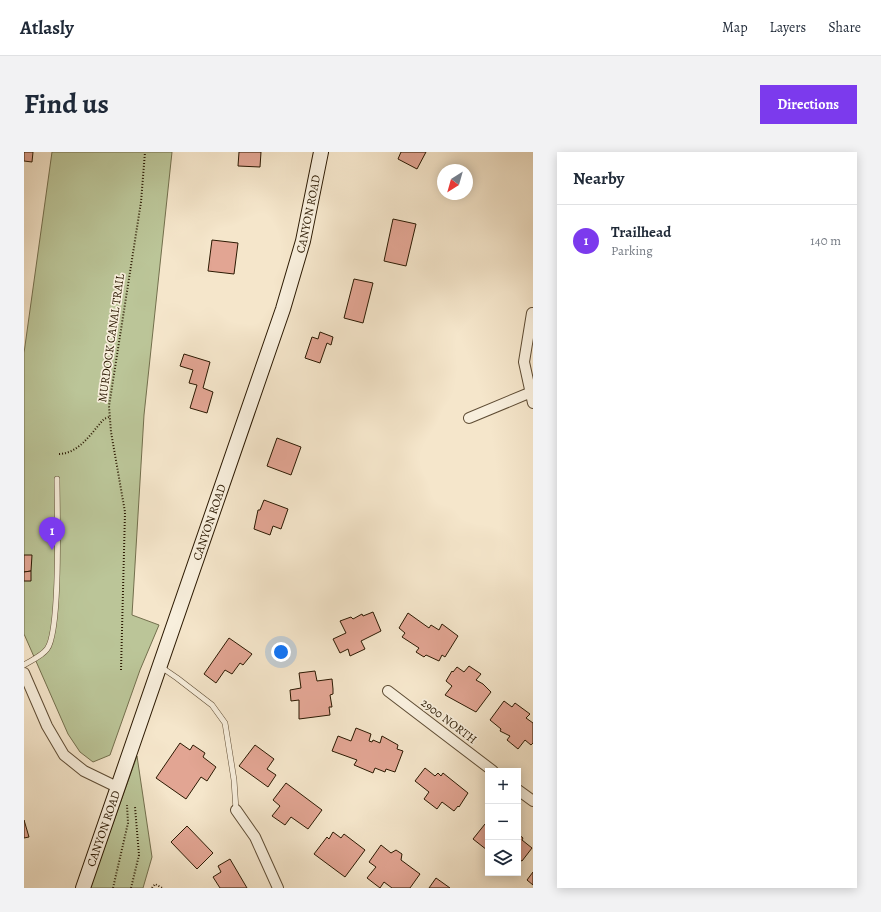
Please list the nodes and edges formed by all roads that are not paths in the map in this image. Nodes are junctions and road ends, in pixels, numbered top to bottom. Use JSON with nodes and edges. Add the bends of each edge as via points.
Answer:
{"nodes":[{"id":1,"x":321,"y":152,"type":"edge"},
{"id":2,"x":532,"y":313,"type":"edge"},
{"id":3,"x":531,"y":398,"type":"edge"},
{"id":4,"x":468,"y":418,"type":"dead end"},
{"id":5,"x":57,"y":479,"type":"dead end"},
{"id":6,"x":24,"y":665,"type":"edge"},
{"id":7,"x":159,"y":666,"type":"junction"},
{"id":8,"x":24,"y":673,"type":"edge"},
{"id":9,"x":388,"y":691,"type":"dead end"},
{"id":10,"x":489,"y":768,"type":"edge"},
{"id":11,"x":117,"y":787,"type":"junction"},
{"id":12,"x":521,"y":792,"type":"edge"},
{"id":13,"x":533,"y":800,"type":"edge"},
{"id":14,"x":236,"y":810,"type":"joint"},
{"id":15,"x":83,"y":888,"type":"edge"},
{"id":16,"x":278,"y":888,"type":"edge"}],
"edges":[{"from":1,"to":7,"type":"main road","name":"CANYON ROAD","via":[[303,241],[283,309]]},
{"from":2,"to":3,"type":"street","via":[[524,362]]},
{"from":3,"to":4,"type":"street"},
{"from":5,"to":6,"type":"lane","via":[[56,597],[53,630],[47,649]]},
{"from":7,"to":11,"type":"main road","name":"CANYON ROAD"},
{"from":7,"to":14,"type":"lane","via":[[212,705],[225,723]]},
{"from":8,"to":11,"type":"street","via":[[47,726],[64,755],[84,772]]},
{"from":9,"to":10,"type":"street","name":"2900 NORTH"},
{"from":11,"to":15,"type":"main road","name":"CANYON ROAD"},
{"from":12,"to":13,"type":"street"},
{"from":14,"to":16,"type":"street","via":[[255,837]]}]}
